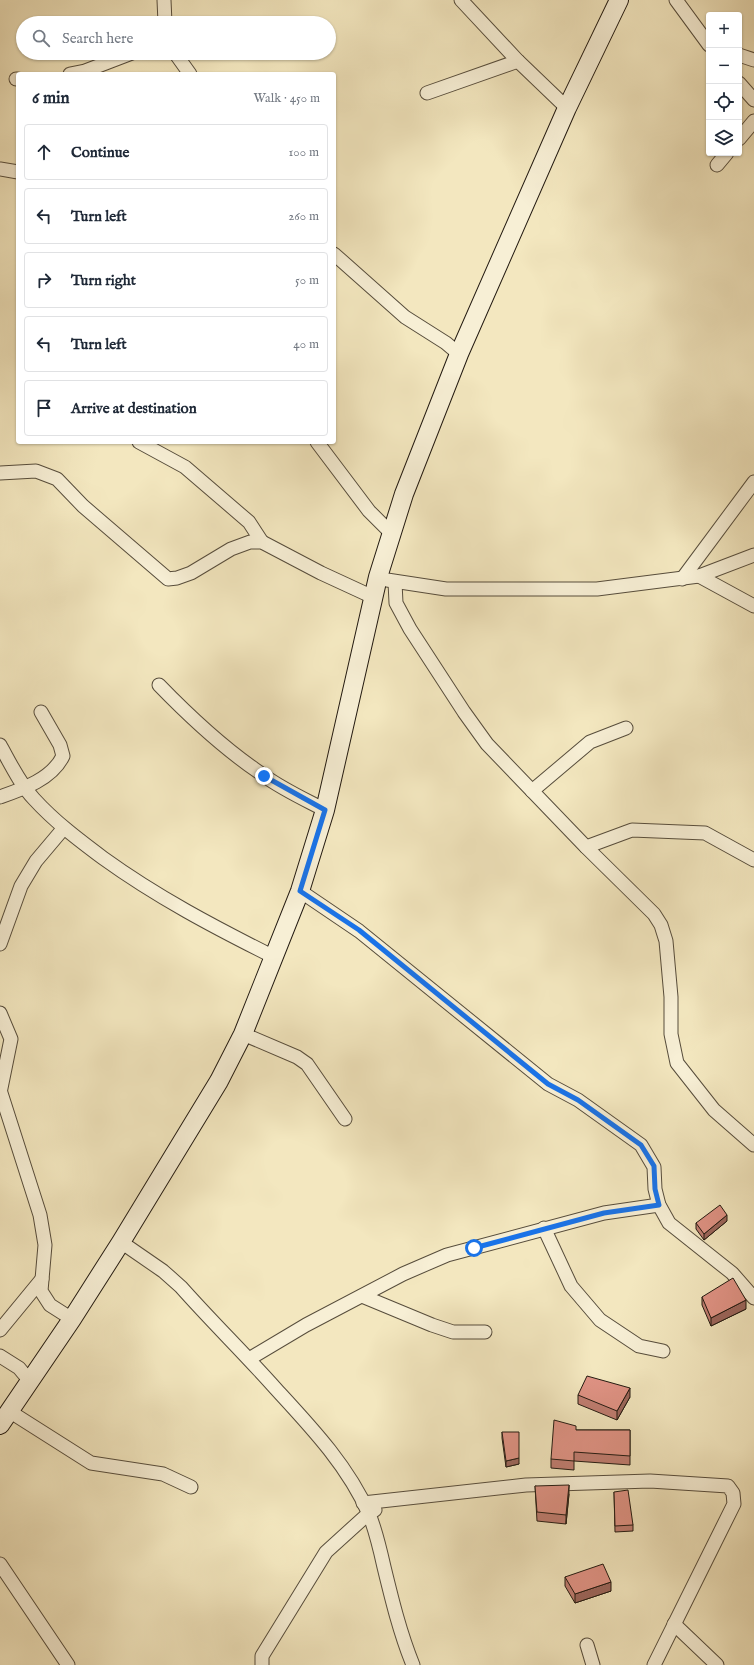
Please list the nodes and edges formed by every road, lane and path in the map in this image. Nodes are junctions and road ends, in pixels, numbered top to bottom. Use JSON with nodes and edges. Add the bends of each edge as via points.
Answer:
{"nodes":[{"id":1,"x":164,"y":0,"type":"edge"},
{"id":2,"x":461,"y":0,"type":"edge"},
{"id":3,"x":619,"y":0,"type":"edge"},
{"id":4,"x":676,"y":0,"type":"edge"},
{"id":5,"x":165,"y":16,"type":"edge"},
{"id":6,"x":706,"y":41,"type":"edge"},
{"id":7,"x":742,"y":56,"type":"edge"},
{"id":8,"x":114,"y":60,"type":"edge"},
{"id":9,"x":180,"y":60,"type":"edge"},
{"id":10,"x":754,"y":60,"type":"edge"},
{"id":11,"x":518,"y":61,"type":"junction"},
{"id":12,"x":80,"y":72,"type":"edge"},
{"id":13,"x":189,"y":72,"type":"edge"},
{"id":14,"x":740,"y":84,"type":"edge"},
{"id":15,"x":427,"y":93,"type":"dead end"},
{"id":16,"x":754,"y":100,"type":"edge"},
{"id":17,"x":567,"y":108,"type":"junction"},
{"id":18,"x":754,"y":121,"type":"edge"},
{"id":19,"x":742,"y":135,"type":"edge"},
{"id":20,"x":724,"y":156,"type":"edge"},
{"id":21,"x":717,"y":165,"type":"dead end"},
{"id":22,"x":0,"y":169,"type":"edge"},
{"id":23,"x":16,"y":172,"type":"edge"},
{"id":24,"x":336,"y":256,"type":"edge"},
{"id":25,"x":458,"y":354,"type":"junction"},
{"id":26,"x":142,"y":444,"type":"edge"},
{"id":27,"x":319,"y":444,"type":"edge"},
{"id":28,"x":0,"y":473,"type":"edge"},
{"id":29,"x":754,"y":482,"type":"edge"},
{"id":30,"x":391,"y":533,"type":"junction"},
{"id":31,"x":262,"y":542,"type":"junction"},
{"id":32,"x":754,"y":555,"type":"edge"},
{"id":33,"x":698,"y":576,"type":"junction"},
{"id":34,"x":386,"y":579,"type":"junction"},
{"id":35,"x":682,"y":579,"type":"junction"},
{"id":36,"x":373,"y":597,"type":"junction"},
{"id":37,"x":754,"y":606,"type":"edge"},
{"id":38,"x":159,"y":685,"type":"dead end"},
{"id":39,"x":41,"y":712,"type":"dead end"},
{"id":40,"x":626,"y":728,"type":"dead end"},
{"id":41,"x":0,"y":745,"type":"edge"},
{"id":42,"x":26,"y":788,"type":"junction"},
{"id":43,"x":532,"y":791,"type":"junction"},
{"id":44,"x":0,"y":797,"type":"edge"},
{"id":45,"x":325,"y":810,"type":"junction"},
{"id":46,"x":63,"y":829,"type":"junction"},
{"id":47,"x":586,"y":847,"type":"junction"},
{"id":48,"x":754,"y":860,"type":"edge"},
{"id":49,"x":300,"y":891,"type":"junction"},
{"id":50,"x":0,"y":944,"type":"edge"},
{"id":51,"x":274,"y":957,"type":"junction"},
{"id":52,"x":0,"y":1012,"type":"edge"},
{"id":53,"x":243,"y":1034,"type":"junction"},
{"id":54,"x":0,"y":1093,"type":"edge"},
{"id":55,"x":345,"y":1119,"type":"dead end"},
{"id":56,"x":754,"y":1145,"type":"edge"},
{"id":57,"x":659,"y":1205,"type":"junction"},
{"id":58,"x":544,"y":1228,"type":"junction"},
{"id":59,"x":121,"y":1242,"type":"junction"},
{"id":60,"x":42,"y":1279,"type":"junction"},
{"id":61,"x":362,"y":1296,"type":"junction"},
{"id":62,"x":754,"y":1298,"type":"edge"},
{"id":63,"x":72,"y":1319,"type":"junction"},
{"id":64,"x":0,"y":1330,"type":"edge"},
{"id":65,"x":485,"y":1332,"type":"dead end"},
{"id":66,"x":662,"y":1351,"type":"dead end"},
{"id":67,"x":0,"y":1356,"type":"edge"},
{"id":68,"x":249,"y":1358,"type":"junction"},
{"id":69,"x":29,"y":1380,"type":"junction"},
{"id":70,"x":4,"y":1418,"type":"edge"},
{"id":71,"x":190,"y":1487,"type":"dead end"},
{"id":72,"x":366,"y":1508,"type":"junction"},
{"id":73,"x":0,"y":1564,"type":"edge"},
{"id":74,"x":674,"y":1624,"type":"junction"},
{"id":75,"x":587,"y":1645,"type":"dead end"},
{"id":76,"x":68,"y":1665,"type":"edge"},
{"id":77,"x":262,"y":1665,"type":"edge"},
{"id":78,"x":413,"y":1665,"type":"edge"},
{"id":79,"x":593,"y":1665,"type":"edge"},
{"id":80,"x":654,"y":1665,"type":"edge"},
{"id":81,"x":717,"y":1665,"type":"edge"}],
"edges":[{"from":1,"to":5,"type":"street"},
{"from":2,"to":11,"type":"street"},
{"from":3,"to":17,"type":"main road"},
{"from":4,"to":6,"type":"street"},
{"from":7,"to":10,"type":"street"},
{"from":8,"to":12,"type":"street"},
{"from":9,"to":13,"type":"street"},
{"from":11,"to":15,"type":"street"},
{"from":11,"to":17,"type":"street"},
{"from":14,"to":16,"type":"street"},
{"from":17,"to":25,"type":"main road"},
{"from":18,"to":19,"type":"street"},
{"from":20,"to":21,"type":"street"},
{"from":22,"to":23,"type":"street"},
{"from":24,"to":25,"type":"street","via":[[405,317],[446,343]]},
{"from":25,"to":30,"type":"main road"},
{"from":26,"to":31,"type":"street","via":[[185,466],[249,522]]},
{"from":27,"to":30,"type":"street","via":[[369,510]]},
{"from":28,"to":31,"type":"street","via":[[36,471],[57,479],[83,506],[168,579],[191,573],[231,549],[250,542]]},
{"from":29,"to":35,"type":"street"},
{"from":30,"to":34,"type":"main road"},
{"from":31,"to":36,"type":"street"},
{"from":32,"to":33,"type":"street"},
{"from":33,"to":35,"type":"street"},
{"from":33,"to":37,"type":"street"},
{"from":34,"to":35,"type":"street","via":[[446,588],[575,590]]},
{"from":34,"to":36,"type":"main road"},
{"from":34,"to":43,"type":"street","via":[[410,629],[464,712],[487,744]]},
{"from":36,"to":45,"type":"main road"},
{"from":38,"to":45,"type":"street","via":[[192,719],[233,754],[264,776]]},
{"from":39,"to":42,"type":"street","via":[[60,745],[63,756],[59,765]]},
{"from":40,"to":43,"type":"street","via":[[590,742]]},
{"from":41,"to":42,"type":"street"},
{"from":42,"to":44,"type":"street"},
{"from":42,"to":46,"type":"street"},
{"from":43,"to":47,"type":"street"},
{"from":45,"to":49,"type":"main road"},
{"from":46,"to":50,"type":"street","via":[[36,861],[21,886]]},
{"from":46,"to":51,"type":"street","via":[[173,904]]},
{"from":47,"to":48,"type":"street","via":[[632,830],[705,833]]},
{"from":47,"to":56,"type":"street","via":[[662,925],[671,996],[671,1034],[677,1063],[714,1110]]},
{"from":49,"to":51,"type":"main road"},
{"from":49,"to":57,"type":"street","via":[[359,930],[548,1084],[578,1100],[641,1145],[654,1166]]},
{"from":51,"to":53,"type":"main road"},
{"from":52,"to":54,"type":"street","via":[[11,1039]]},
{"from":53,"to":55,"type":"street","via":[[297,1057],[307,1064]]},
{"from":53,"to":59,"type":"main road","via":[[219,1080]]},
{"from":54,"to":60,"type":"street","via":[[40,1215],[45,1245]]},
{"from":57,"to":58,"type":"street","via":[[604,1213]]},
{"from":57,"to":62,"type":"street","via":[[669,1223],[732,1272]]},
{"from":58,"to":61,"type":"street","via":[[447,1255],[403,1274]]},
{"from":58,"to":66,"type":"street","via":[[571,1286],[600,1320],[639,1346]]},
{"from":59,"to":63,"type":"main road"},
{"from":59,"to":68,"type":"street","via":[[181,1287]]},
{"from":60,"to":63,"type":"street","via":[[41,1291],[50,1305]]},
{"from":60,"to":64,"type":"street"},
{"from":61,"to":65,"type":"street","via":[[453,1332]]},
{"from":61,"to":68,"type":"street","via":[[306,1324]]},
{"from":63,"to":69,"type":"main road"},
{"from":67,"to":69,"type":"street","via":[[19,1368]]},
{"from":68,"to":72,"type":"street","via":[[331,1451]]},
{"from":69,"to":70,"type":"main road"},
{"from":70,"to":71,"type":"street","via":[[91,1463],[163,1474]]},
{"from":72,"to":74,"type":"street","via":[[401,1499],[526,1485],[650,1481],[728,1486],[733,1494],[734,1504]]},
{"from":72,"to":77,"type":"street","via":[[326,1552],[262,1656]]},
{"from":72,"to":78,"type":"street","via":[[375,1530],[396,1616]]},
{"from":73,"to":76,"type":"street"},
{"from":74,"to":80,"type":"street"},
{"from":74,"to":81,"type":"street"},
{"from":75,"to":79,"type":"street"}]}
